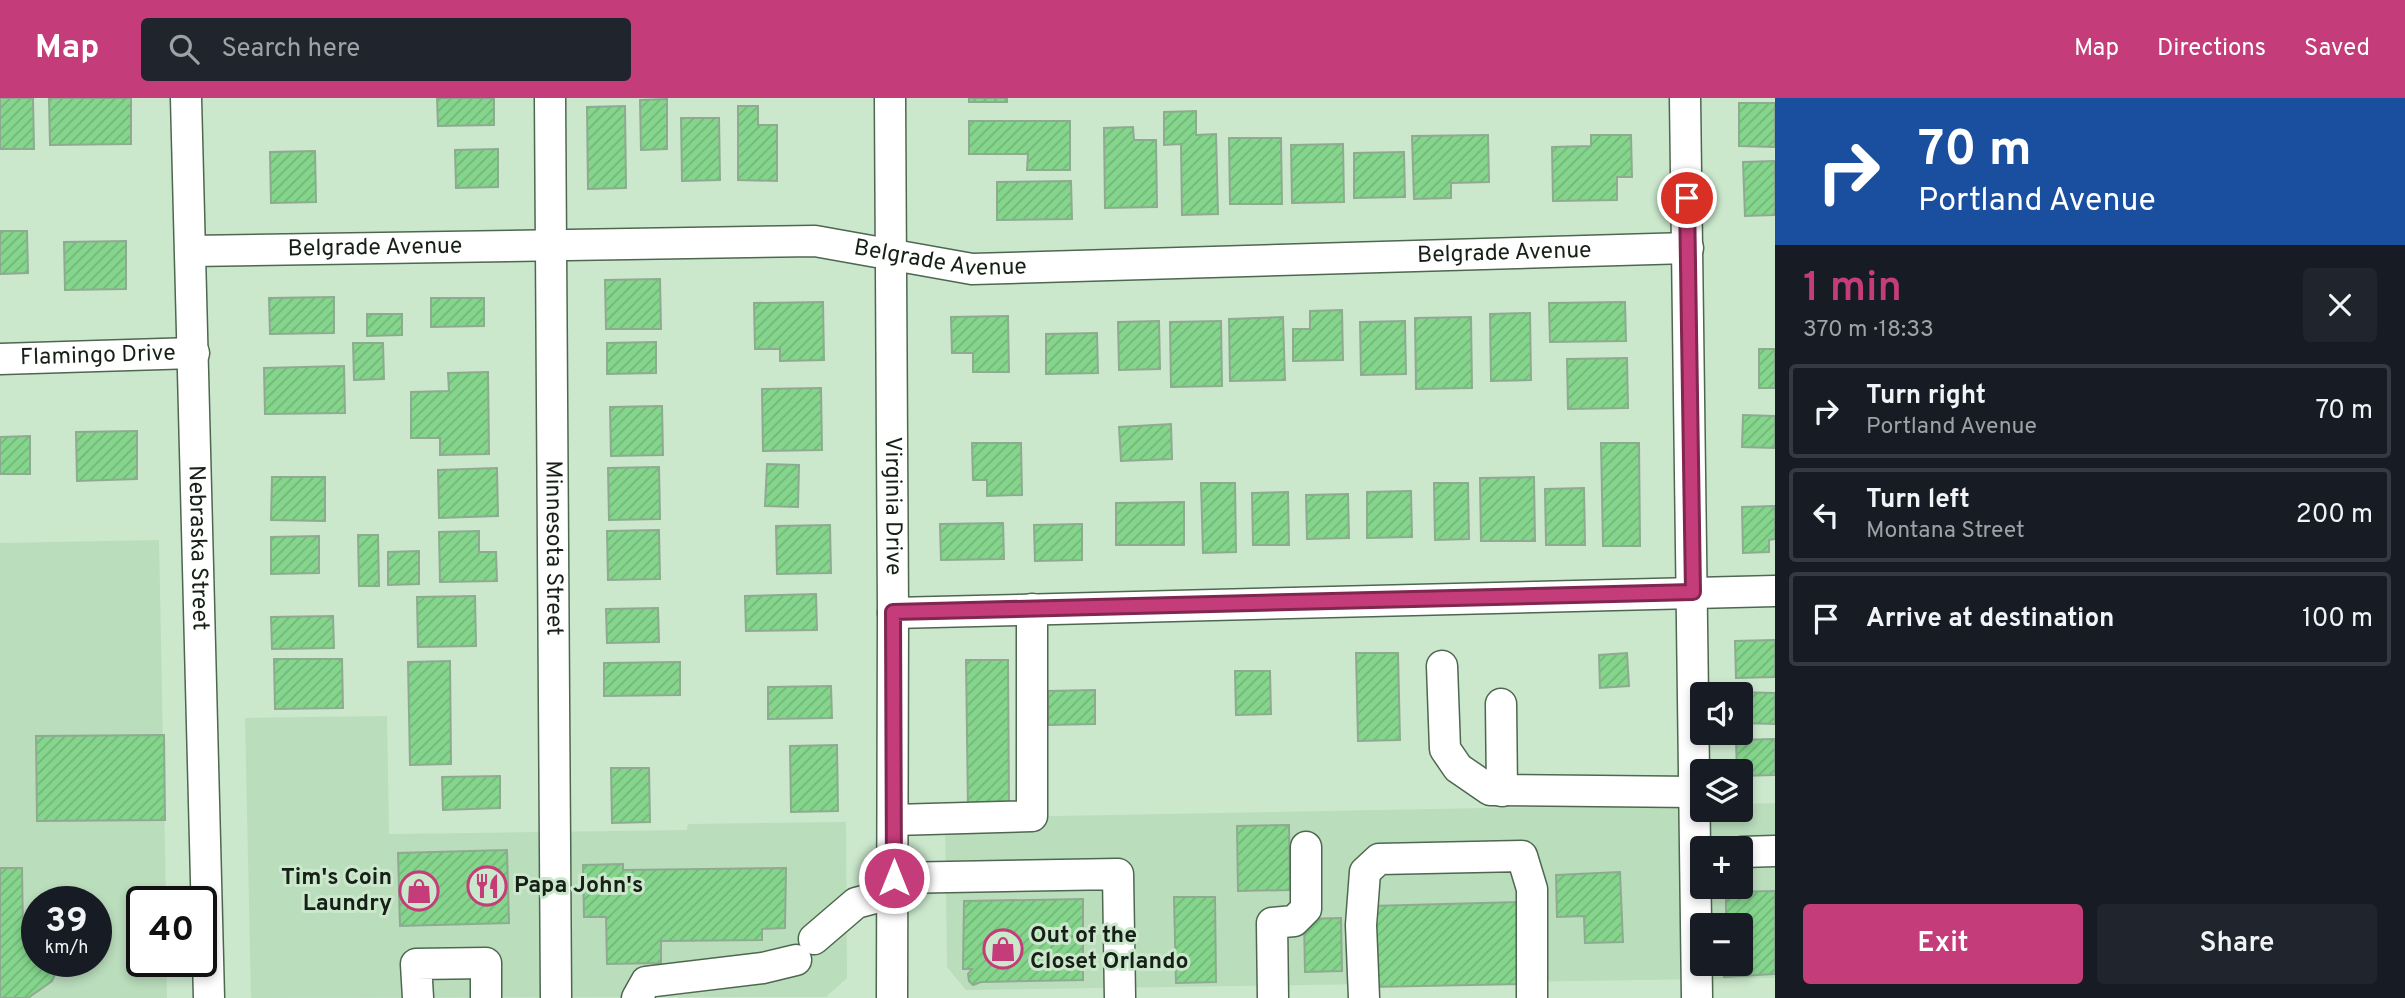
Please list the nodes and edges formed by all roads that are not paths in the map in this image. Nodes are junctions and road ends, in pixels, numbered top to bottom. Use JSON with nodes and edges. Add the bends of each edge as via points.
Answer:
{"nodes":[{"id":1,"x":186,"y":98,"type":"edge"},
{"id":2,"x":550,"y":98,"type":"edge"},
{"id":3,"x":890,"y":98,"type":"edge"},
{"id":4,"x":1685,"y":98,"type":"edge"},
{"id":5,"x":552,"y":245,"type":"junction"},
{"id":6,"x":1688,"y":248,"type":"junction"},
{"id":7,"x":191,"y":251,"type":"junction"},
{"id":8,"x":891,"y":254,"type":"junction"},
{"id":9,"x":194,"y":353,"type":"junction"},
{"id":10,"x":0,"y":359,"type":"edge"},
{"id":11,"x":1775,"y":591,"type":"edge"},
{"id":12,"x":1693,"y":592,"type":"junction"},
{"id":13,"x":1032,"y":609,"type":"junction"},
{"id":14,"x":893,"y":612,"type":"junction"},
{"id":15,"x":1442,"y":666,"type":"dead end"},
{"id":16,"x":1500,"y":704,"type":"dead end"},
{"id":17,"x":1695,"y":759,"type":"edge"},
{"id":18,"x":1502,"y":791,"type":"junction"},
{"id":19,"x":1690,"y":792,"type":"edge"},
{"id":20,"x":894,"y":820,"type":"junction"},
{"id":21,"x":1306,"y":847,"type":"dead end"},
{"id":22,"x":1775,"y":851,"type":"edge"},
{"id":23,"x":1753,"y":852,"type":"edge"},
{"id":24,"x":893,"y":885,"type":"junction"},
{"id":25,"x":1698,"y":899,"type":"edge"},
{"id":26,"x":209,"y":998,"type":"edge"},
{"id":27,"x":418,"y":998,"type":"edge"},
{"id":28,"x":486,"y":998,"type":"edge"},
{"id":29,"x":556,"y":998,"type":"edge"},
{"id":30,"x":637,"y":998,"type":"edge"},
{"id":31,"x":892,"y":998,"type":"edge"},
{"id":32,"x":1120,"y":998,"type":"edge"},
{"id":33,"x":1273,"y":998,"type":"edge"},
{"id":34,"x":1364,"y":998,"type":"edge"},
{"id":35,"x":1532,"y":998,"type":"edge"},
{"id":36,"x":1697,"y":998,"type":"edge"}],
"edges":[{"from":1,"to":7,"type":"street","name":"Nebraska Street"},
{"from":2,"to":5,"type":"street","name":"Minnesota Street"},
{"from":3,"to":8,"type":"street","name":"Virginia Drive"},
{"from":4,"to":6,"type":"street"},
{"from":5,"to":7,"type":"street","name":"Belgrade Avenue"},
{"from":5,"to":8,"type":"street","name":"Belgrade Avenue","via":[[815,241]]},
{"from":5,"to":29,"type":"street","name":"Minnesota Street"},
{"from":6,"to":8,"type":"street","name":"Belgrade Avenue","via":[[972,269]]},
{"from":6,"to":12,"type":"street"},
{"from":7,"to":9,"type":"street","name":"Nebraska Street"},
{"from":8,"to":14,"type":"street","name":"Virginia Drive"},
{"from":9,"to":10,"type":"street","name":"Flamingo Drive"},
{"from":9,"to":26,"type":"street","name":"Nebraska Street"},
{"from":11,"to":12,"type":"street"},
{"from":12,"to":13,"type":"street"},
{"from":12,"to":17,"type":"street"},
{"from":13,"to":14,"type":"street"},
{"from":13,"to":20,"type":"street","via":[[1032,816]]},
{"from":14,"to":20,"type":"street","name":"Virginia Drive"},
{"from":15,"to":18,"type":"street","via":[[1445,749],[1458,768],[1490,790]]},
{"from":16,"to":18,"type":"street"},
{"from":18,"to":19,"type":"street"},
{"from":20,"to":24,"type":"street","name":"Virginia Drive"},
{"from":21,"to":33,"type":"street","via":[[1306,909],[1294,921],[1272,923]]},
{"from":22,"to":23,"type":"street"},
{"from":24,"to":30,"type":"street","via":[[856,903],[805,949],[763,968],[646,982]]},
{"from":24,"to":31,"type":"street","name":"Virginia Drive"},
{"from":24,"to":32,"type":"street","via":[[1118,874]]},
{"from":25,"to":36,"type":"street"},
{"from":27,"to":28,"type":"street","via":[[416,964],[486,963]]},
{"from":34,"to":35,"type":"street","via":[[1361,925],[1365,872],[1379,859],[1522,856],[1532,889]]}]}
